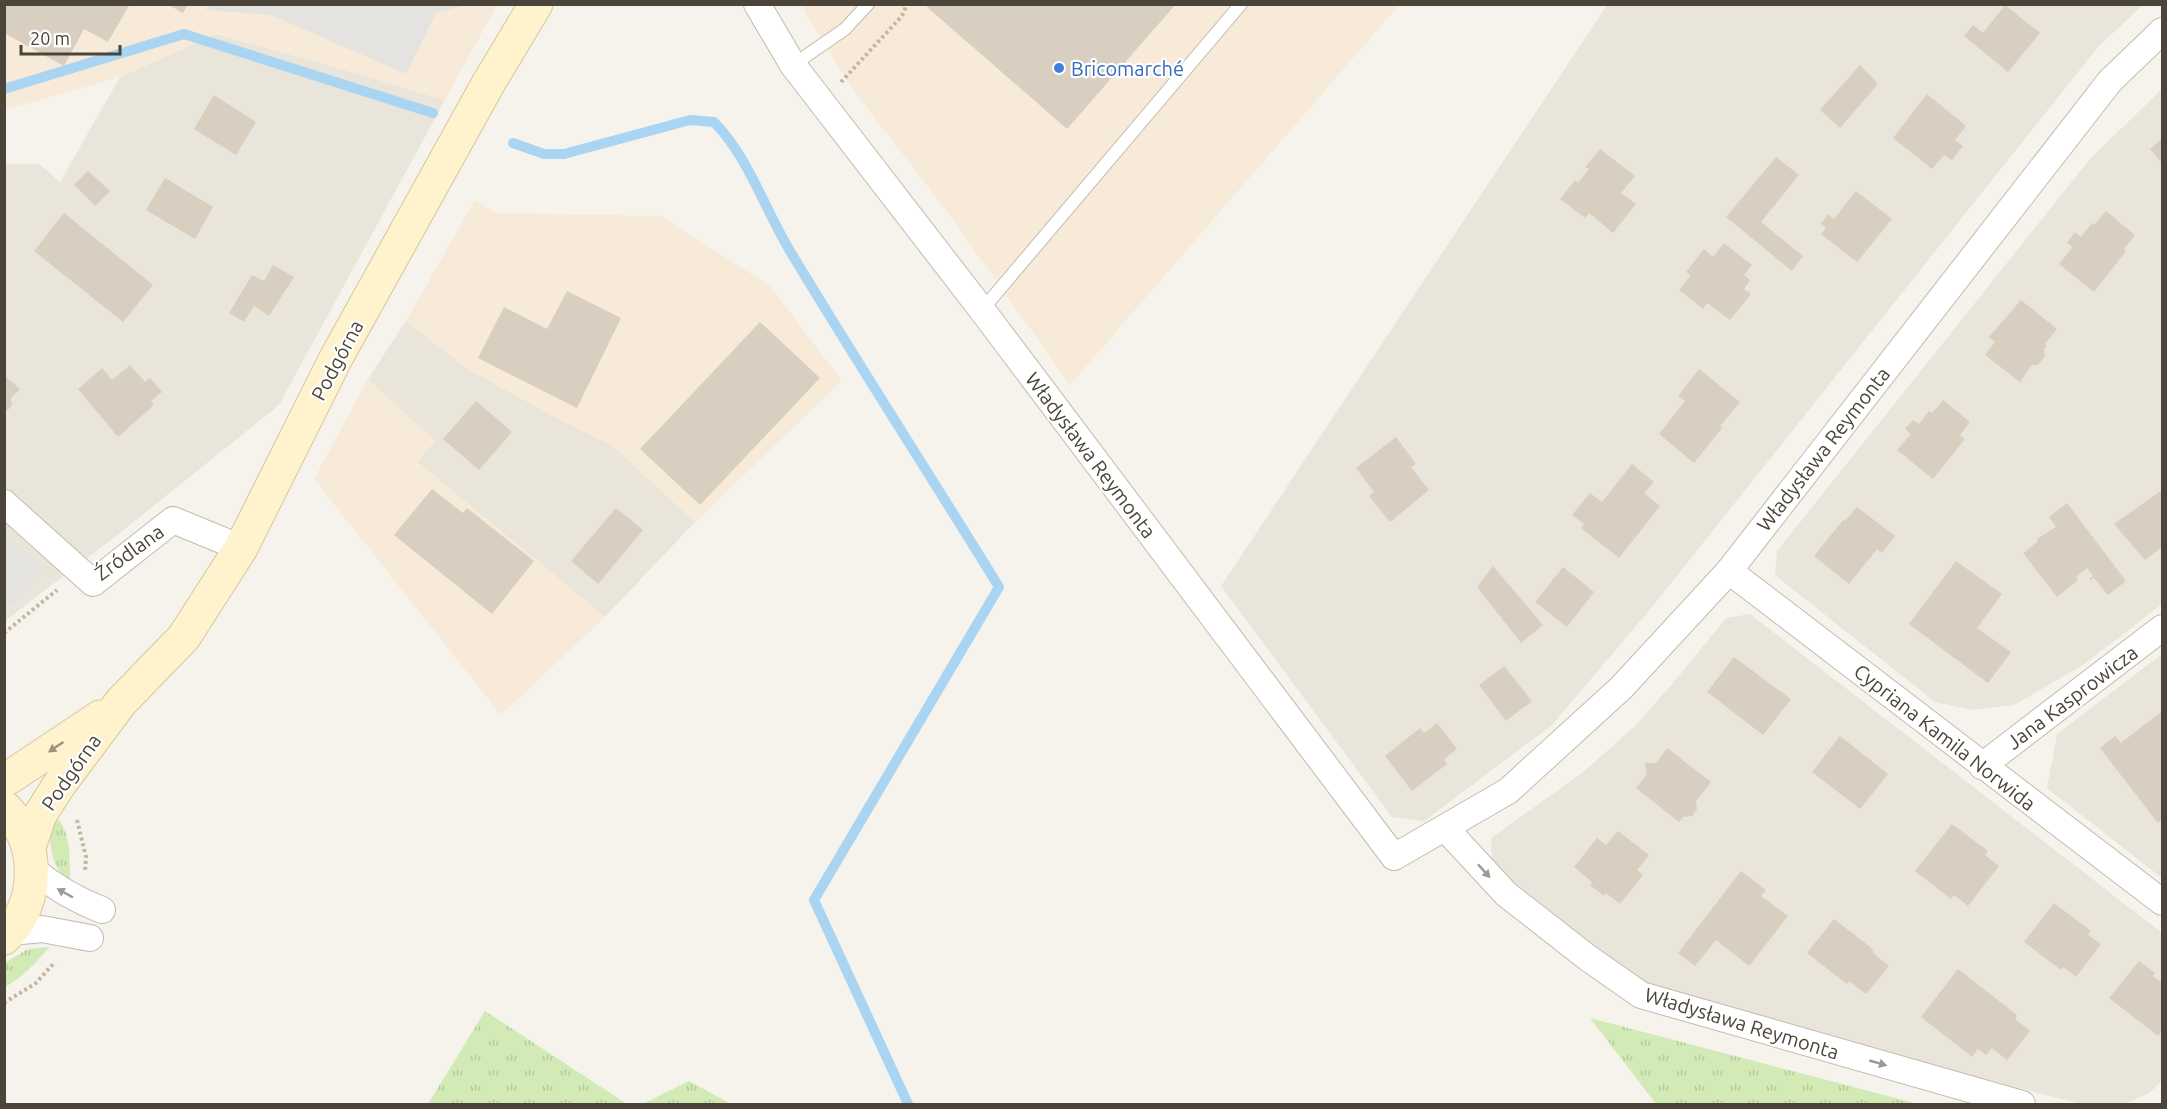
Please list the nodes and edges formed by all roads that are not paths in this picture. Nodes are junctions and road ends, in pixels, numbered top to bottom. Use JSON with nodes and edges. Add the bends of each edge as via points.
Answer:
{"nodes":[{"id":1,"x":536,"y":4,"type":"edge"},
{"id":2,"x":757,"y":4,"type":"edge"},
{"id":3,"x":868,"y":4,"type":"edge"},
{"id":4,"x":1241,"y":4,"type":"edge"},
{"id":5,"x":2163,"y":31,"type":"edge"},
{"id":6,"x":793,"y":65,"type":"junction"},
{"id":7,"x":982,"y":310,"type":"junction"},
{"id":8,"x":4,"y":503,"type":"edge"},
{"id":9,"x":241,"y":548,"type":"junction"},
{"id":10,"x":1729,"y":571,"type":"junction"},
{"id":11,"x":2163,"y":628,"type":"edge"},
{"id":12,"x":121,"y":702,"type":"junction"},
{"id":13,"x":1982,"y":766,"type":"junction"},
{"id":14,"x":4,"y":779,"type":"edge"},
{"id":15,"x":4,"y":807,"type":"edge"},
{"id":16,"x":1445,"y":828,"type":"junction"},
{"id":17,"x":30,"y":858,"type":"junction"},
{"id":18,"x":2163,"y":902,"type":"edge"},
{"id":19,"x":102,"y":910,"type":"dead end"},
{"id":20,"x":8,"y":935,"type":"edge"},
{"id":21,"x":90,"y":938,"type":"dead end"},
{"id":22,"x":2022,"y":1104,"type":"edge"}],
"edges":[{"from":1,"to":9,"type":"main road","name":"Podgórna","via":[[336,358]]},
{"from":2,"to":6,"type":"street","name":"Władysława Reymonta"},
{"from":3,"to":6,"type":"lane","via":[[846,30]]},
{"from":4,"to":7,"type":"lane"},
{"from":5,"to":10,"type":"street","name":"Władysława Reymonta","via":[[2110,81]]},
{"from":6,"to":7,"type":"street","name":"Władysława Reymonta"},
{"from":7,"to":16,"type":"street","name":"Władysława Reymonta","via":[[1394,857]]},
{"from":8,"to":9,"type":"street","name":"Źródlana","via":[[93,583],[172,520]]},
{"from":9,"to":12,"type":"main road","name":"Podgórna","via":[[184,637]]},
{"from":10,"to":13,"type":"street","name":"Cypriana Kamila Norwida"},
{"from":10,"to":16,"type":"street","name":"Władysława Reymonta","via":[[1621,688],[1517,783]]},
{"from":11,"to":13,"type":"street","name":"Jana Kasprowicza"},
{"from":12,"to":14,"type":"main road","name":"Podgórna","one_way":true},
{"from":12,"to":17,"type":"main road","name":"Podgórna","via":[[40,815]]},
{"from":13,"to":18,"type":"street","name":"Cypriana Kamila Norwida"},
{"from":15,"to":17,"type":"main road","via":[[20,827]]},
{"from":16,"to":22,"type":"street","name":"Władysława Reymonta","one_way":true,"via":[[1506,894],[1641,994]]},
{"from":19,"to":17,"type":"street","one_way":true,"via":[[50,884]]},
{"from":17,"to":20,"type":"main road","name":"Podgórna","via":[[30,892],[23,913]]},
{"from":20,"to":21,"type":"street","via":[[42,929]]}]}
